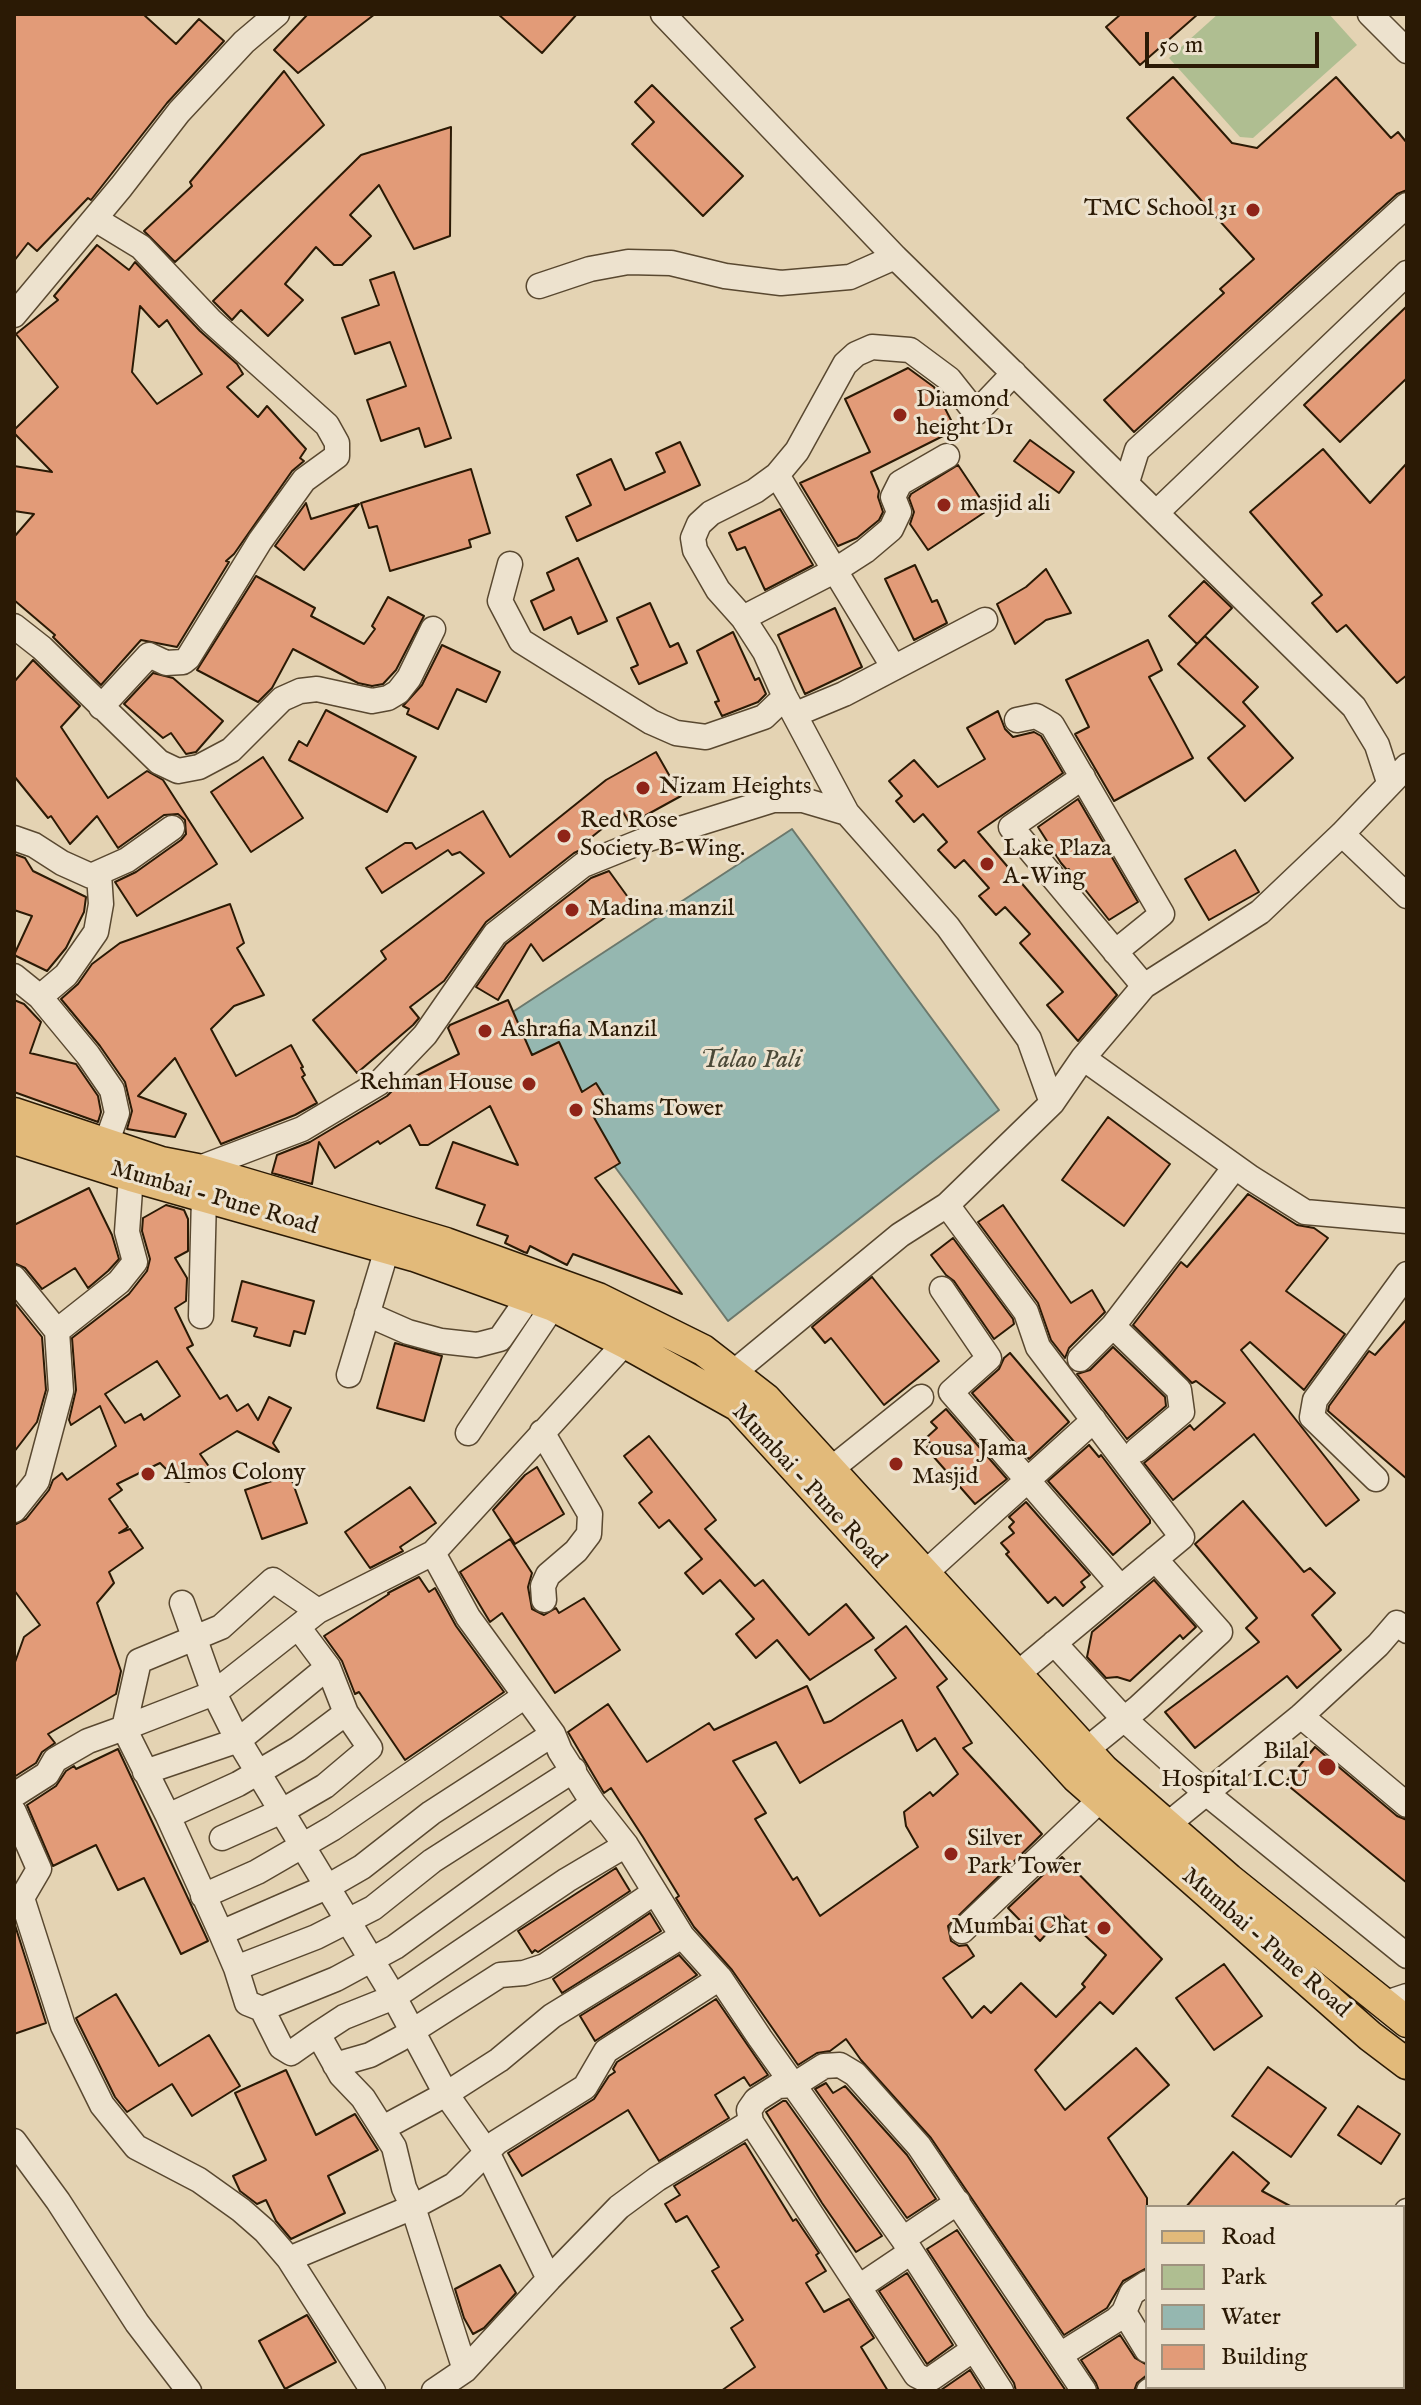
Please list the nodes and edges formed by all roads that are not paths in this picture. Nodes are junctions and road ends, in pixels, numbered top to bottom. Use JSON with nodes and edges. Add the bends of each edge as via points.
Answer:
{"nodes":[{"id":1,"x":277,"y":14,"type":"edge"},
{"id":2,"x":663,"y":14,"type":"edge"},
{"id":3,"x":1370,"y":14,"type":"edge"},
{"id":4,"x":1407,"y":51,"type":"edge"},
{"id":5,"x":1407,"y":205,"type":"edge"},
{"id":6,"x":95,"y":219,"type":"junction"},
{"id":7,"x":895,"y":257,"type":"junction"},
{"id":8,"x":1407,"y":273,"type":"edge"},
{"id":9,"x":539,"y":286,"type":"dead end"},
{"id":10,"x":14,"y":315,"type":"edge"},
{"id":11,"x":1014,"y":373,"type":"junction"},
{"id":12,"x":947,"y":456,"type":"dead end"},
{"id":13,"x":777,"y":475,"type":"junction"},
{"id":14,"x":1127,"y":482,"type":"junction"},
{"id":15,"x":1157,"y":512,"type":"junction"},
{"id":16,"x":510,"y":564,"type":"dead end"},
{"id":17,"x":834,"y":571,"type":"junction"},
{"id":18,"x":743,"y":618,"type":"junction"},
{"id":19,"x":985,"y":620,"type":"dead end"},
{"id":20,"x":433,"y":629,"type":"dead end"},
{"id":21,"x":18,"y":639,"type":"edge"},
{"id":22,"x":894,"y":668,"type":"junction"},
{"id":23,"x":790,"y":706,"type":"junction"},
{"id":24,"x":101,"y":707,"type":"junction"},
{"id":25,"x":1017,"y":720,"type":"dead end"},
{"id":26,"x":1407,"y":766,"type":"edge"},
{"id":27,"x":1083,"y":777,"type":"junction"},
{"id":28,"x":1389,"y":782,"type":"junction"},
{"id":29,"x":847,"y":813,"type":"junction"},
{"id":30,"x":172,"y":828,"type":"dead end"},
{"id":31,"x":1342,"y":834,"type":"junction"},
{"id":32,"x":14,"y":838,"type":"edge"},
{"id":33,"x":99,"y":874,"type":"junction"},
{"id":34,"x":1407,"y":896,"type":"edge"},
{"id":35,"x":1115,"y":952,"type":"junction"},
{"id":36,"x":14,"y":976,"type":"edge"},
{"id":37,"x":1144,"y":986,"type":"junction"},
{"id":38,"x":40,"y":997,"type":"junction"},
{"id":39,"x":1083,"y":1058,"type":"junction"},
{"id":40,"x":1052,"y":1103,"type":"junction"},
{"id":41,"x":14,"y":1113,"type":"edge"},
{"id":42,"x":14,"y":1139,"type":"edge"},
{"id":43,"x":106,"y":1144,"type":"junction"},
{"id":44,"x":1235,"y":1167,"type":"junction"},
{"id":45,"x":131,"y":1176,"type":"junction"},
{"id":46,"x":201,"y":1183,"type":"junction"},
{"id":47,"x":947,"y":1205,"type":"junction"},
{"id":48,"x":1407,"y":1221,"type":"edge"},
{"id":49,"x":387,"y":1249,"type":"junction"},
{"id":50,"x":1407,"y":1274,"type":"edge"},
{"id":51,"x":14,"y":1278,"type":"edge"},
{"id":52,"x":942,"y":1289,"type":"dead end"},
{"id":53,"x":541,"y":1302,"type":"junction"},
{"id":54,"x":367,"y":1314,"type":"junction"},
{"id":55,"x":201,"y":1316,"type":"dead end"},
{"id":56,"x":1113,"y":1326,"type":"junction"},
{"id":57,"x":57,"y":1331,"type":"junction"},
{"id":58,"x":636,"y":1332,"type":"junction"},
{"id":59,"x":1080,"y":1359,"type":"dead end"},
{"id":60,"x":349,"y":1375,"type":"dead end"},
{"id":61,"x":720,"y":1381,"type":"junction"},
{"id":62,"x":921,"y":1397,"type":"dead end"},
{"id":63,"x":1094,"y":1420,"type":"junction"},
{"id":64,"x":542,"y":1432,"type":"junction"},
{"id":65,"x":468,"y":1433,"type":"dead end"},
{"id":66,"x":1137,"y":1450,"type":"dead end"},
{"id":67,"x":830,"y":1470,"type":"junction"},
{"id":68,"x":1376,"y":1479,"type":"dead end"},
{"id":69,"x":1027,"y":1480,"type":"junction"},
{"id":70,"x":14,"y":1510,"type":"edge"},
{"id":71,"x":433,"y":1553,"type":"junction"},
{"id":72,"x":1155,"y":1559,"type":"junction"},
{"id":73,"x":924,"y":1574,"type":"junction"},
{"id":74,"x":1121,"y":1588,"type":"junction"},
{"id":75,"x":544,"y":1600,"type":"dead end"},
{"id":76,"x":182,"y":1603,"type":"dead end"},
{"id":77,"x":318,"y":1611,"type":"junction"},
{"id":78,"x":298,"y":1627,"type":"junction"},
{"id":79,"x":1407,"y":1631,"type":"edge"},
{"id":80,"x":195,"y":1639,"type":"junction"},
{"id":81,"x":1054,"y":1643,"type":"junction"},
{"id":82,"x":328,"y":1667,"type":"junction"},
{"id":83,"x":1016,"y":1675,"type":"junction"},
{"id":84,"x":214,"y":1693,"type":"junction"},
{"id":85,"x":525,"y":1696,"type":"junction"},
{"id":86,"x":346,"y":1713,"type":"junction"},
{"id":87,"x":1301,"y":1716,"type":"junction"},
{"id":88,"x":1124,"y":1719,"type":"junction"},
{"id":89,"x":124,"y":1728,"type":"junction"},
{"id":90,"x":553,"y":1734,"type":"junction"},
{"id":91,"x":239,"y":1740,"type":"junction"},
{"id":92,"x":1086,"y":1750,"type":"junction"},
{"id":93,"x":574,"y":1770,"type":"junction"},
{"id":94,"x":145,"y":1772,"type":"junction"},
{"id":95,"x":258,"y":1772,"type":"junction"},
{"id":96,"x":1206,"y":1793,"type":"junction"},
{"id":97,"x":14,"y":1795,"type":"edge"},
{"id":98,"x":1101,"y":1799,"type":"junction"},
{"id":99,"x":593,"y":1803,"type":"junction"},
{"id":100,"x":1407,"y":1805,"type":"edge"},
{"id":101,"x":282,"y":1811,"type":"junction"},
{"id":102,"x":14,"y":1812,"type":"edge"},
{"id":103,"x":168,"y":1816,"type":"junction"},
{"id":104,"x":1167,"y":1825,"type":"junction"},
{"id":105,"x":222,"y":1838,"type":"dead end"},
{"id":106,"x":303,"y":1845,"type":"junction"},
{"id":107,"x":626,"y":1845,"type":"junction"},
{"id":108,"x":329,"y":1886,"type":"junction"},
{"id":109,"x":655,"y":1892,"type":"junction"},
{"id":110,"x":203,"y":1896,"type":"junction"},
{"id":111,"x":347,"y":1921,"type":"junction"},
{"id":112,"x":962,"y":1931,"type":"dead end"},
{"id":113,"x":221,"y":1933,"type":"junction"},
{"id":114,"x":682,"y":1936,"type":"junction"},
{"id":115,"x":1407,"y":1956,"type":"edge"},
{"id":116,"x":370,"y":1960,"type":"junction"},
{"id":117,"x":236,"y":1968,"type":"junction"},
{"id":118,"x":720,"y":1978,"type":"junction"},
{"id":119,"x":394,"y":1997,"type":"junction"},
{"id":120,"x":1399,"y":2007,"type":"edge"},
{"id":121,"x":262,"y":2009,"type":"junction"},
{"id":122,"x":413,"y":2032,"type":"junction"},
{"id":123,"x":318,"y":2034,"type":"junction"},
{"id":124,"x":1407,"y":2064,"type":"edge"},
{"id":125,"x":335,"y":2065,"type":"junction"},
{"id":126,"x":794,"y":2085,"type":"junction"},
{"id":127,"x":446,"y":2094,"type":"junction"},
{"id":128,"x":751,"y":2122,"type":"junction"},
{"id":129,"x":383,"y":2128,"type":"junction"},
{"id":130,"x":14,"y":2141,"type":"edge"},
{"id":131,"x":487,"y":2152,"type":"junction"},
{"id":132,"x":958,"y":2202,"type":"junction"},
{"id":133,"x":413,"y":2207,"type":"junction"},
{"id":134,"x":907,"y":2246,"type":"junction"},
{"id":135,"x":289,"y":2259,"type":"junction"},
{"id":136,"x":549,"y":2279,"type":"junction"},
{"id":137,"x":1145,"y":2284,"type":"edge"},
{"id":138,"x":859,"y":2287,"type":"junction"},
{"id":139,"x":1124,"y":2312,"type":"junction"},
{"id":140,"x":1145,"y":2347,"type":"edge"},
{"id":141,"x":974,"y":2349,"type":"junction"},
{"id":142,"x":1060,"y":2355,"type":"junction"},
{"id":143,"x":465,"y":2370,"type":"junction"},
{"id":144,"x":183,"y":2389,"type":"edge"},
{"id":145,"x":373,"y":2391,"type":"edge"},
{"id":146,"x":434,"y":2391,"type":"edge"},
{"id":147,"x":1001,"y":2391,"type":"edge"},
{"id":148,"x":1084,"y":2391,"type":"edge"}],
"edges":[{"from":1,"to":6,"type":"street","via":[[179,112]]},
{"from":2,"to":7,"type":"street"},
{"from":3,"to":4,"type":"street"},
{"from":5,"to":14,"type":"street","via":[[1137,450]]},
{"from":6,"to":10,"type":"street"},
{"from":6,"to":24,"type":"street","via":[[141,247],[211,321],[327,425],[337,443],[337,456],[304,480],[260,541],[188,658],[166,663],[149,655]]},
{"from":7,"to":9,"type":"street","via":[[850,277],[781,283],[671,263],[628,262]]},
{"from":7,"to":11,"type":"street"},
{"from":8,"to":15,"type":"street"},
{"from":11,"to":13,"type":"street","via":[[976,413],[949,379],[910,350],[872,347],[845,364],[797,451]]},
{"from":11,"to":14,"type":"street"},
{"from":12,"to":17,"type":"street","via":[[900,483],[893,497],[899,512],[891,529]]},
{"from":13,"to":17,"type":"street"},
{"from":13,"to":18,"type":"street","via":[[711,513],[693,538],[718,590]]},
{"from":14,"to":15,"type":"street"},
{"from":15,"to":28,"type":"street","via":[[1354,707],[1377,745]]},
{"from":16,"to":23,"type":"street","via":[[500,601],[521,641],[651,722],[676,733],[706,737]]},
{"from":17,"to":18,"type":"street"},
{"from":17,"to":22,"type":"street"},
{"from":18,"to":23,"type":"street"},
{"from":19,"to":22,"type":"street"},
{"from":20,"to":24,"type":"street","via":[[409,678],[388,698],[372,701],[317,689],[300,691],[282,699],[231,750],[199,767],[178,771],[159,762]]},
{"from":21,"to":24,"type":"street","via":[[42,648]]},
{"from":22,"to":23,"type":"street","via":[[844,694]]},
{"from":23,"to":29,"type":"street"},
{"from":25,"to":27,"type":"street","via":[[1036,716],[1052,725]]},
{"from":26,"to":28,"type":"street"},
{"from":27,"to":35,"type":"street","via":[[1162,914]]},
{"from":27,"to":35,"type":"street","via":[[1011,827]]},
{"from":28,"to":31,"type":"street"},
{"from":29,"to":40,"type":"street","via":[[948,927],[1029,1039]]},
{"from":29,"to":46,"type":"street","via":[[803,800],[773,800],[583,865],[495,934],[425,1035],[379,1083]]},
{"from":30,"to":33,"type":"street"},
{"from":31,"to":34,"type":"street"},
{"from":31,"to":37,"type":"street","via":[[1260,912]]},
{"from":32,"to":33,"type":"street","via":[[85,876]]},
{"from":33,"to":38,"type":"street","via":[[96,932],[66,975]]},
{"from":35,"to":37,"type":"street"},
{"from":36,"to":38,"type":"street"},
{"from":37,"to":39,"type":"street"},
{"from":38,"to":43,"type":"street","via":[[112,1090],[117,1113]]},
{"from":39,"to":40,"type":"street"},
{"from":39,"to":44,"type":"street"},
{"from":40,"to":47,"type":"street"},
{"from":41,"to":43,"type":"main road","name":"Mumbai - Pune Road"},
{"from":42,"to":45,"type":"main road","name":"Mumbai - Pune Road"},
{"from":43,"to":46,"type":"main road","name":"Mumbai - Pune Road","via":[[161,1162]]},
{"from":44,"to":48,"type":"street","via":[[1305,1212]]},
{"from":44,"to":56,"type":"street"},
{"from":45,"to":46,"type":"main road","name":"Mumbai - Pune Road"},
{"from":45,"to":57,"type":"street","via":[[127,1232],[135,1262],[119,1282]]},
{"from":46,"to":49,"type":"main road","name":"Mumbai - Pune Road"},
{"from":46,"to":55,"type":"street"},
{"from":46,"to":58,"type":"main road","name":"Mumbai - Pune Road","via":[[446,1243],[598,1298]]},
{"from":47,"to":61,"type":"street","via":[[900,1235]]},
{"from":47,"to":63,"type":"street","via":[[1026,1312],[1038,1347]]},
{"from":49,"to":53,"type":"main road","name":"Mumbai - Pune Road"},
{"from":49,"to":54,"type":"street"},
{"from":50,"to":68,"type":"street","via":[[1315,1400],[1312,1417]]},
{"from":51,"to":57,"type":"street"},
{"from":52,"to":69,"type":"street","via":[[989,1358],[951,1392]]},
{"from":53,"to":54,"type":"street","via":[[500,1339],[477,1345],[408,1332]]},
{"from":53,"to":58,"type":"main road","name":"Mumbai - Pune Road"},
{"from":53,"to":65,"type":"street"},
{"from":54,"to":60,"type":"street"},
{"from":56,"to":59,"type":"street"},
{"from":56,"to":66,"type":"street","via":[[1179,1390],[1182,1412]]},
{"from":57,"to":70,"type":"street","via":[[61,1391],[37,1481]]},
{"from":58,"to":61,"type":"main road","name":"Mumbai - Pune Road"},
{"from":58,"to":64,"type":"street"},
{"from":61,"to":67,"type":"main road","name":"Mumbai - Pune Road","via":[[766,1399]]},
{"from":61,"to":98,"type":"main road","name":"Mumbai - Pune Road","via":[[968,1660]]},
{"from":62,"to":67,"type":"street"},
{"from":63,"to":69,"type":"street"},
{"from":63,"to":72,"type":"street","via":[[1182,1537]]},
{"from":64,"to":71,"type":"street"},
{"from":64,"to":75,"type":"street","via":[[590,1514],[589,1534],[548,1575]]},
{"from":67,"to":73,"type":"main road","name":"Mumbai - Pune Road"},
{"from":69,"to":73,"type":"street"},
{"from":69,"to":74,"type":"street"},
{"from":71,"to":77,"type":"street"},
{"from":71,"to":85,"type":"street","via":[[468,1617]]},
{"from":72,"to":74,"type":"street"},
{"from":72,"to":88,"type":"street","via":[[1220,1632]]},
{"from":73,"to":83,"type":"main road","name":"Mumbai - Pune Road"},
{"from":74,"to":81,"type":"street"},
{"from":76,"to":80,"type":"street"},
{"from":77,"to":78,"type":"street"},
{"from":77,"to":80,"type":"street","via":[[273,1580],[221,1627]]},
{"from":78,"to":82,"type":"street"},
{"from":78,"to":84,"type":"street"},
{"from":79,"to":87,"type":"street","via":[[1397,1623]]},
{"from":80,"to":84,"type":"street"},
{"from":80,"to":89,"type":"street","via":[[139,1661]]},
{"from":81,"to":83,"type":"street"},
{"from":81,"to":88,"type":"street"},
{"from":82,"to":86,"type":"street"},
{"from":82,"to":91,"type":"street"},
{"from":83,"to":92,"type":"main road","name":"Mumbai - Pune Road"},
{"from":84,"to":89,"type":"street"},
{"from":84,"to":91,"type":"street"},
{"from":85,"to":90,"type":"street"},
{"from":85,"to":106,"type":"street"},
{"from":86,"to":95,"type":"street"},
{"from":86,"to":101,"type":"street","via":[[370,1748],[325,1786]]},
{"from":87,"to":96,"type":"street"},
{"from":87,"to":100,"type":"street"},
{"from":88,"to":92,"type":"street"},
{"from":88,"to":96,"type":"street"},
{"from":89,"to":94,"type":"street"},
{"from":89,"to":97,"type":"street","via":[[55,1760],[47,1774]]},
{"from":90,"to":93,"type":"street"},
{"from":90,"to":108,"type":"street"},
{"from":91,"to":94,"type":"street"},
{"from":91,"to":95,"type":"street"},
{"from":92,"to":104,"type":"main road","name":"Mumbai - Pune Road"},
{"from":93,"to":99,"type":"street"},
{"from":93,"to":111,"type":"street"},
{"from":94,"to":103,"type":"street"},
{"from":95,"to":101,"type":"street"},
{"from":95,"to":103,"type":"street"},
{"from":96,"to":104,"type":"street"},
{"from":96,"to":115,"type":"street"},
{"from":98,"to":112,"type":"street"},
{"from":98,"to":124,"type":"main road","name":"Mumbai - Pune Road"},
{"from":99,"to":107,"type":"street"},
{"from":99,"to":116,"type":"street"},
{"from":101,"to":105,"type":"street"},
{"from":101,"to":106,"type":"street"},
{"from":102,"to":135,"type":"street","via":[[39,1869],[22,1898],[63,2026],[102,2105],[136,2147],[231,2202]]},
{"from":103,"to":110,"type":"street"},
{"from":104,"to":120,"type":"main road","name":"Mumbai - Pune Road","via":[[1229,1879]]},
{"from":106,"to":108,"type":"street"},
{"from":106,"to":110,"type":"street"},
{"from":107,"to":109,"type":"street"},
{"from":107,"to":119,"type":"street"},
{"from":108,"to":111,"type":"street"},
{"from":108,"to":113,"type":"street"},
{"from":109,"to":114,"type":"street"},
{"from":109,"to":122,"type":"street","via":[[545,1966],[500,1975]]},
{"from":110,"to":113,"type":"street"},
{"from":111,"to":116,"type":"street"},
{"from":111,"to":117,"type":"street"},
{"from":113,"to":117,"type":"street"},
{"from":114,"to":118,"type":"street"},
{"from":114,"to":127,"type":"street","via":[[552,2016],[499,2060]]},
{"from":116,"to":119,"type":"street"},
{"from":116,"to":121,"type":"street"},
{"from":117,"to":121,"type":"street","via":[[247,2003]]},
{"from":118,"to":126,"type":"street"},
{"from":118,"to":131,"type":"street","via":[[606,2051],[585,2087]]},
{"from":119,"to":122,"type":"street"},
{"from":119,"to":123,"type":"street"},
{"from":121,"to":123,"type":"street","via":[[281,2047],[291,2053]]},
{"from":122,"to":125,"type":"street","via":[[370,2055]]},
{"from":122,"to":127,"type":"street"},
{"from":123,"to":125,"type":"street"},
{"from":125,"to":129,"type":"street"},
{"from":126,"to":128,"type":"street","via":[[778,2086],[756,2100],[749,2110]]},
{"from":126,"to":132,"type":"street","via":[[824,2066],[840,2065],[855,2074],[919,2146]]},
{"from":126,"to":134,"type":"street"},
{"from":127,"to":129,"type":"street"},
{"from":127,"to":131,"type":"street"},
{"from":128,"to":136,"type":"street","via":[[619,2207]]},
{"from":128,"to":138,"type":"street"},
{"from":129,"to":133,"type":"street"},
{"from":130,"to":144,"type":"street"},
{"from":131,"to":133,"type":"street","via":[[454,2185]]},
{"from":131,"to":136,"type":"street"},
{"from":132,"to":134,"type":"street"},
{"from":132,"to":142,"type":"street"},
{"from":133,"to":135,"type":"street"},
{"from":133,"to":143,"type":"street"},
{"from":134,"to":138,"type":"street"},
{"from":134,"to":141,"type":"street"},
{"from":135,"to":145,"type":"street"},
{"from":136,"to":143,"type":"street"},
{"from":137,"to":139,"type":"street","via":[[1132,2293]]},
{"from":138,"to":141,"type":"street","via":[[916,2375],[926,2380]]},
{"from":139,"to":140,"type":"street"},
{"from":139,"to":142,"type":"street"},
{"from":141,"to":147,"type":"street"},
{"from":142,"to":148,"type":"street"},
{"from":143,"to":146,"type":"street"}]}
